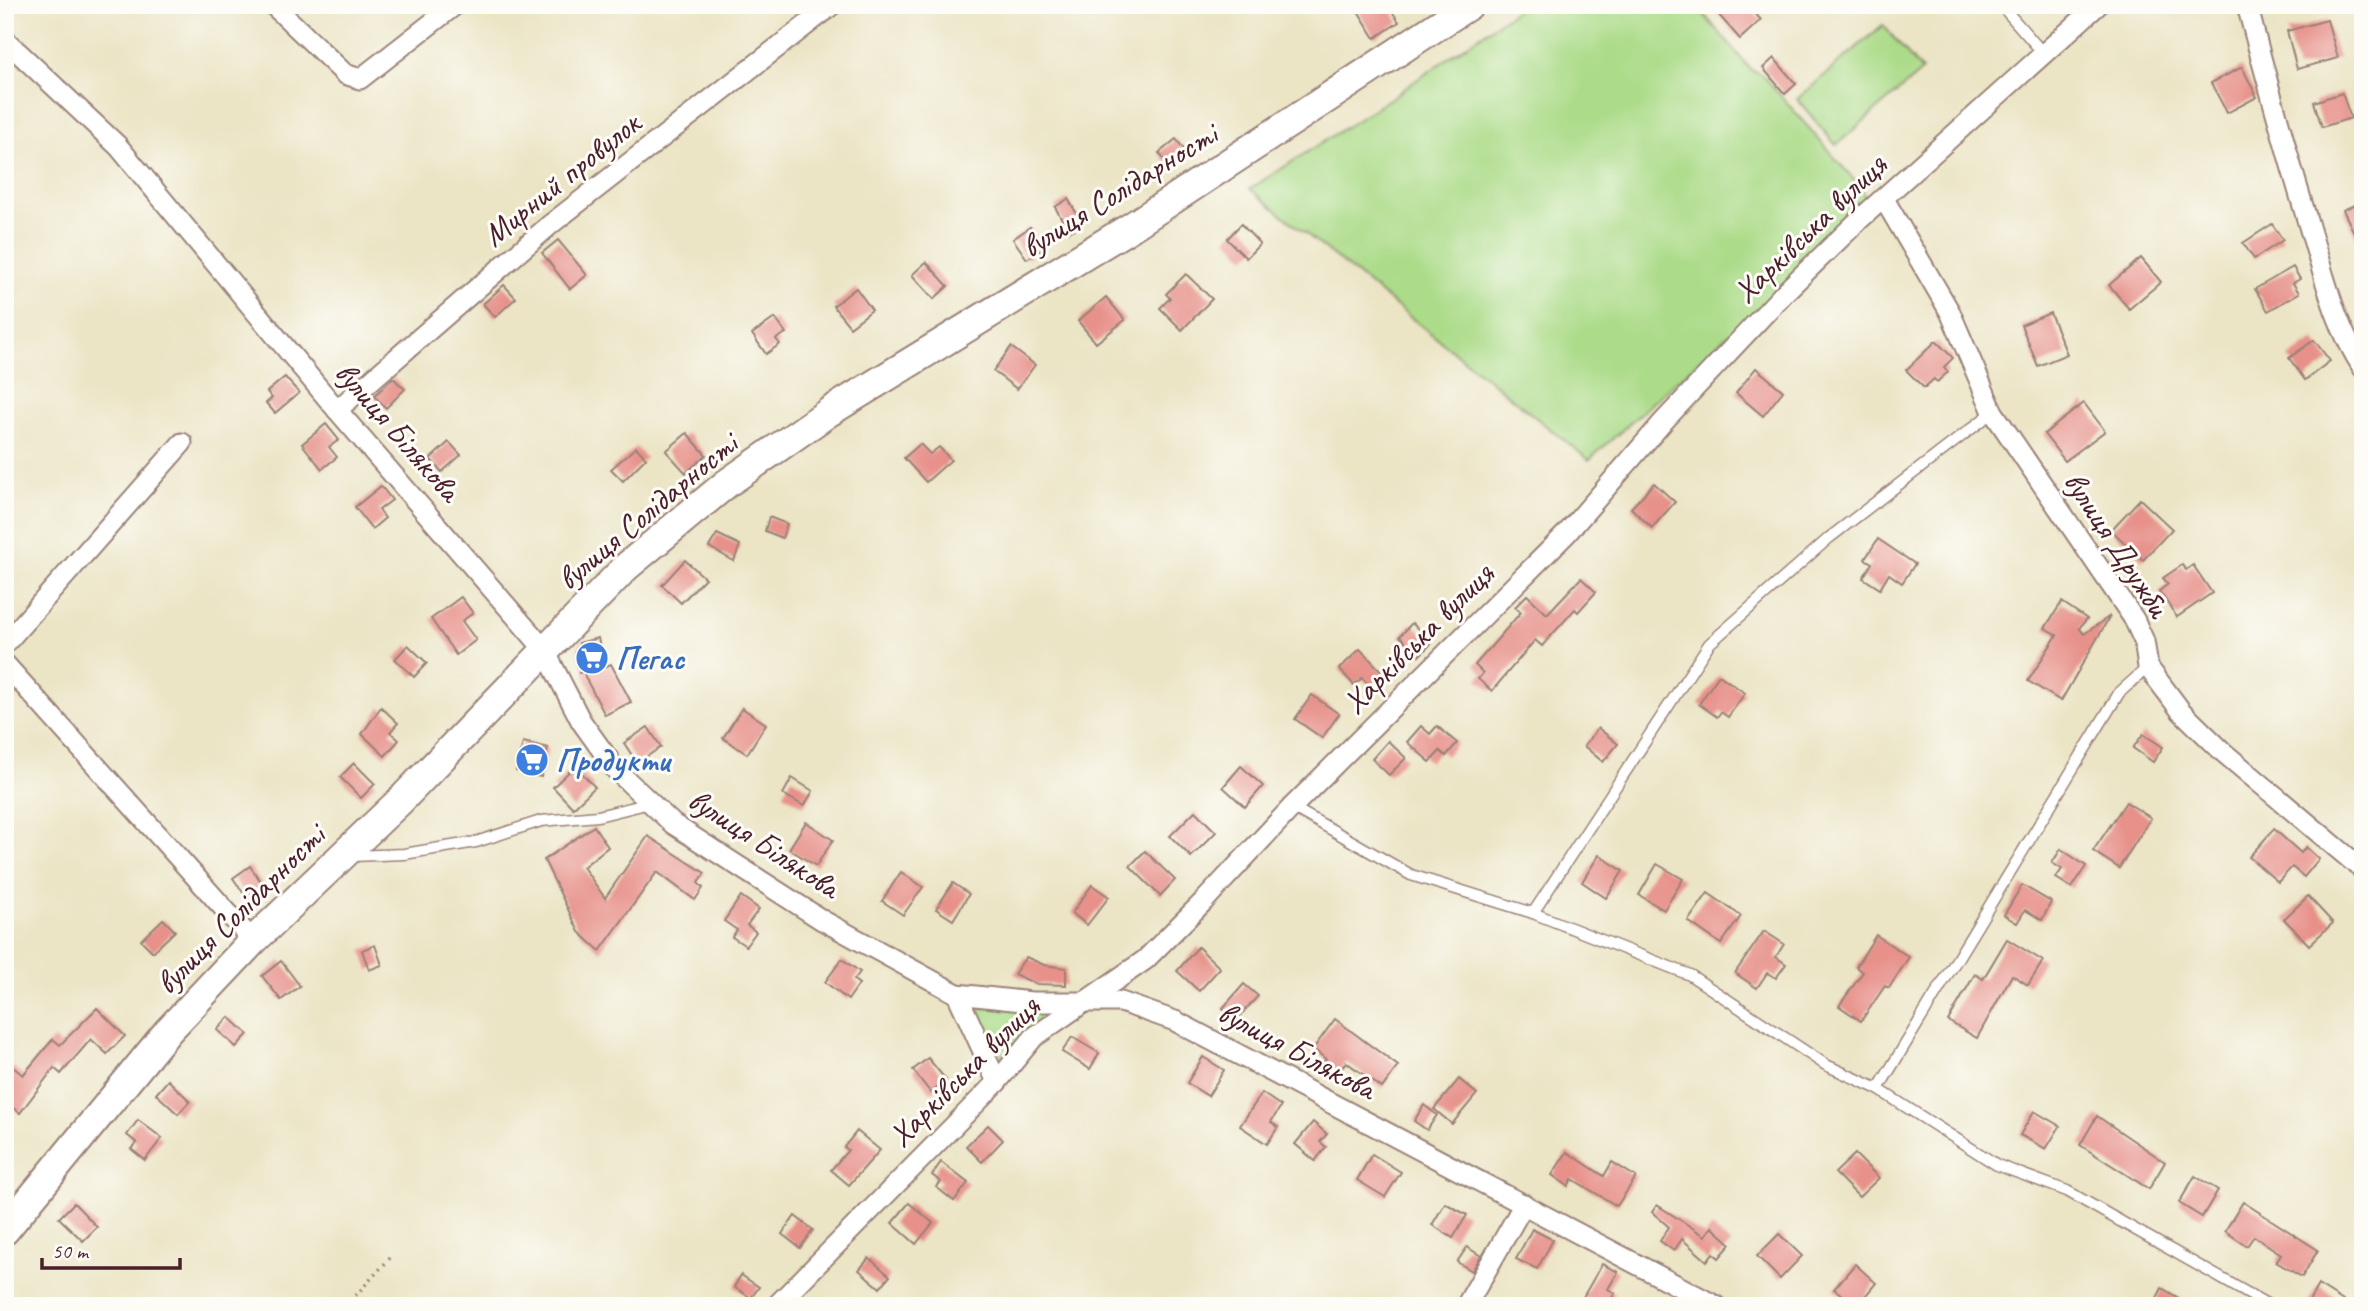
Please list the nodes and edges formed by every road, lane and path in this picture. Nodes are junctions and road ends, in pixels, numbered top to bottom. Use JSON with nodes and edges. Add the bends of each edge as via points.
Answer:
{"nodes":[{"id":1,"x":273,"y":5,"type":"edge"},
{"id":2,"x":456,"y":5,"type":"edge"},
{"id":3,"x":832,"y":5,"type":"edge"},
{"id":4,"x":1469,"y":5,"type":"edge"},
{"id":5,"x":2001,"y":5,"type":"edge"},
{"id":6,"x":2098,"y":5,"type":"edge"},
{"id":7,"x":2247,"y":5,"type":"edge"},
{"id":8,"x":5,"y":40,"type":"edge"},
{"id":9,"x":2043,"y":53,"type":"junction"},
{"id":10,"x":1884,"y":199,"type":"junction"},
{"id":11,"x":2363,"y":368,"type":"edge"},
{"id":12,"x":337,"y":410,"type":"junction"},
{"id":13,"x":1993,"y":412,"type":"junction"},
{"id":14,"x":182,"y":443,"type":"dead end"},
{"id":15,"x":5,"y":644,"type":"edge"},
{"id":16,"x":575,"y":644,"type":"dead end"},
{"id":17,"x":544,"y":649,"type":"junction"},
{"id":18,"x":5,"y":664,"type":"edge"},
{"id":19,"x":2148,"y":667,"type":"junction"},
{"id":20,"x":582,"y":686,"type":"dead end"},
{"id":21,"x":651,"y":803,"type":"junction"},
{"id":22,"x":1293,"y":807,"type":"junction"},
{"id":23,"x":341,"y":857,"type":"junction"},
{"id":24,"x":2363,"y":870,"type":"edge"},
{"id":25,"x":1533,"y":913,"type":"junction"},
{"id":26,"x":253,"y":941,"type":"junction"},
{"id":27,"x":957,"y":994,"type":"junction"},
{"id":28,"x":1081,"y":1002,"type":"junction"},
{"id":29,"x":997,"y":1082,"type":"junction"},
{"id":30,"x":1878,"y":1089,"type":"junction"},
{"id":31,"x":1524,"y":1204,"type":"junction"},
{"id":32,"x":5,"y":1230,"type":"edge"},
{"id":33,"x":390,"y":1258,"type":"dead end"},
{"id":34,"x":345,"y":1306,"type":"edge"},
{"id":35,"x":776,"y":1306,"type":"edge"},
{"id":36,"x":1466,"y":1306,"type":"edge"},
{"id":37,"x":1716,"y":1306,"type":"edge"},
{"id":38,"x":2270,"y":1306,"type":"edge"}],
"edges":[{"from":1,"to":2,"type":"street","via":[[345,74],[360,79]]},
{"from":3,"to":12,"type":"street","name":"Мирний провулок","via":[[551,224]]},
{"from":4,"to":17,"type":"main road","name":"вулиця Солідарності","via":[[1131,227],[829,412],[726,484],[626,566]]},
{"from":5,"to":9,"type":"lane"},
{"from":6,"to":9,"type":"street","name":"Харківська вулиця"},
{"from":7,"to":11,"type":"street","via":[[2335,310]]},
{"from":8,"to":12,"type":"street","name":"вулиця Білякова","via":[[118,146]]},
{"from":9,"to":10,"type":"street","name":"Харківська вулиця"},
{"from":10,"to":13,"type":"street","name":"вулиця Дружби","via":[[1950,312]]},
{"from":10,"to":22,"type":"street","name":"Харківська вулиця","via":[[1786,291],[1567,533]]},
{"from":12,"to":17,"type":"street","name":"вулиця Білякова"},
{"from":13,"to":19,"type":"street","name":"вулиця Дружби","via":[[2134,619]]},
{"from":13,"to":25,"type":"lane","via":[[1829,538],[1709,644]]},
{"from":14,"to":15,"type":"street"},
{"from":16,"to":20,"type":"path"},
{"from":17,"to":21,"type":"street","name":"вулиця Білякова","via":[[581,721],[616,770]]},
{"from":17,"to":23,"type":"main road","name":"вулиця Солідарності"},
{"from":18,"to":26,"type":"street"},
{"from":19,"to":24,"type":"street","name":"вулиця Дружби","via":[[2181,710],[2223,752]]},
{"from":19,"to":30,"type":"lane","via":[[2119,694]]},
{"from":21,"to":23,"type":"lane","via":[[598,816],[541,821],[476,842],[404,854]]},
{"from":21,"to":27,"type":"street","name":"вулиця Білякова","via":[[673,824],[822,920]]},
{"from":22,"to":25,"type":"lane","via":[[1411,875]]},
{"from":22,"to":28,"type":"street","name":"Харківська вулиця","via":[[1145,960]]},
{"from":23,"to":26,"type":"main road","name":"вулиця Солідарності"},
{"from":25,"to":30,"type":"lane","via":[[1690,975],[1826,1065]]},
{"from":26,"to":32,"type":"main road","name":"вулиця Солідарності","via":[[168,1031]]},
{"from":27,"to":28,"type":"street","name":"вулиця Білякова"},
{"from":27,"to":29,"type":"street"},
{"from":28,"to":29,"type":"street","name":"Харківська вулиця","via":[[1034,1037]]},
{"from":28,"to":31,"type":"street","name":"вулиця Білякова","via":[[1121,1002],[1175,1021]]},
{"from":29,"to":35,"type":"street","name":"Харківська вулиця"},
{"from":30,"to":38,"type":"lane","via":[[1997,1165],[2067,1191]]},
{"from":31,"to":36,"type":"street"},
{"from":31,"to":37,"type":"street","name":"вулиця Білякова"},
{"from":33,"to":34,"type":"path"}]}
